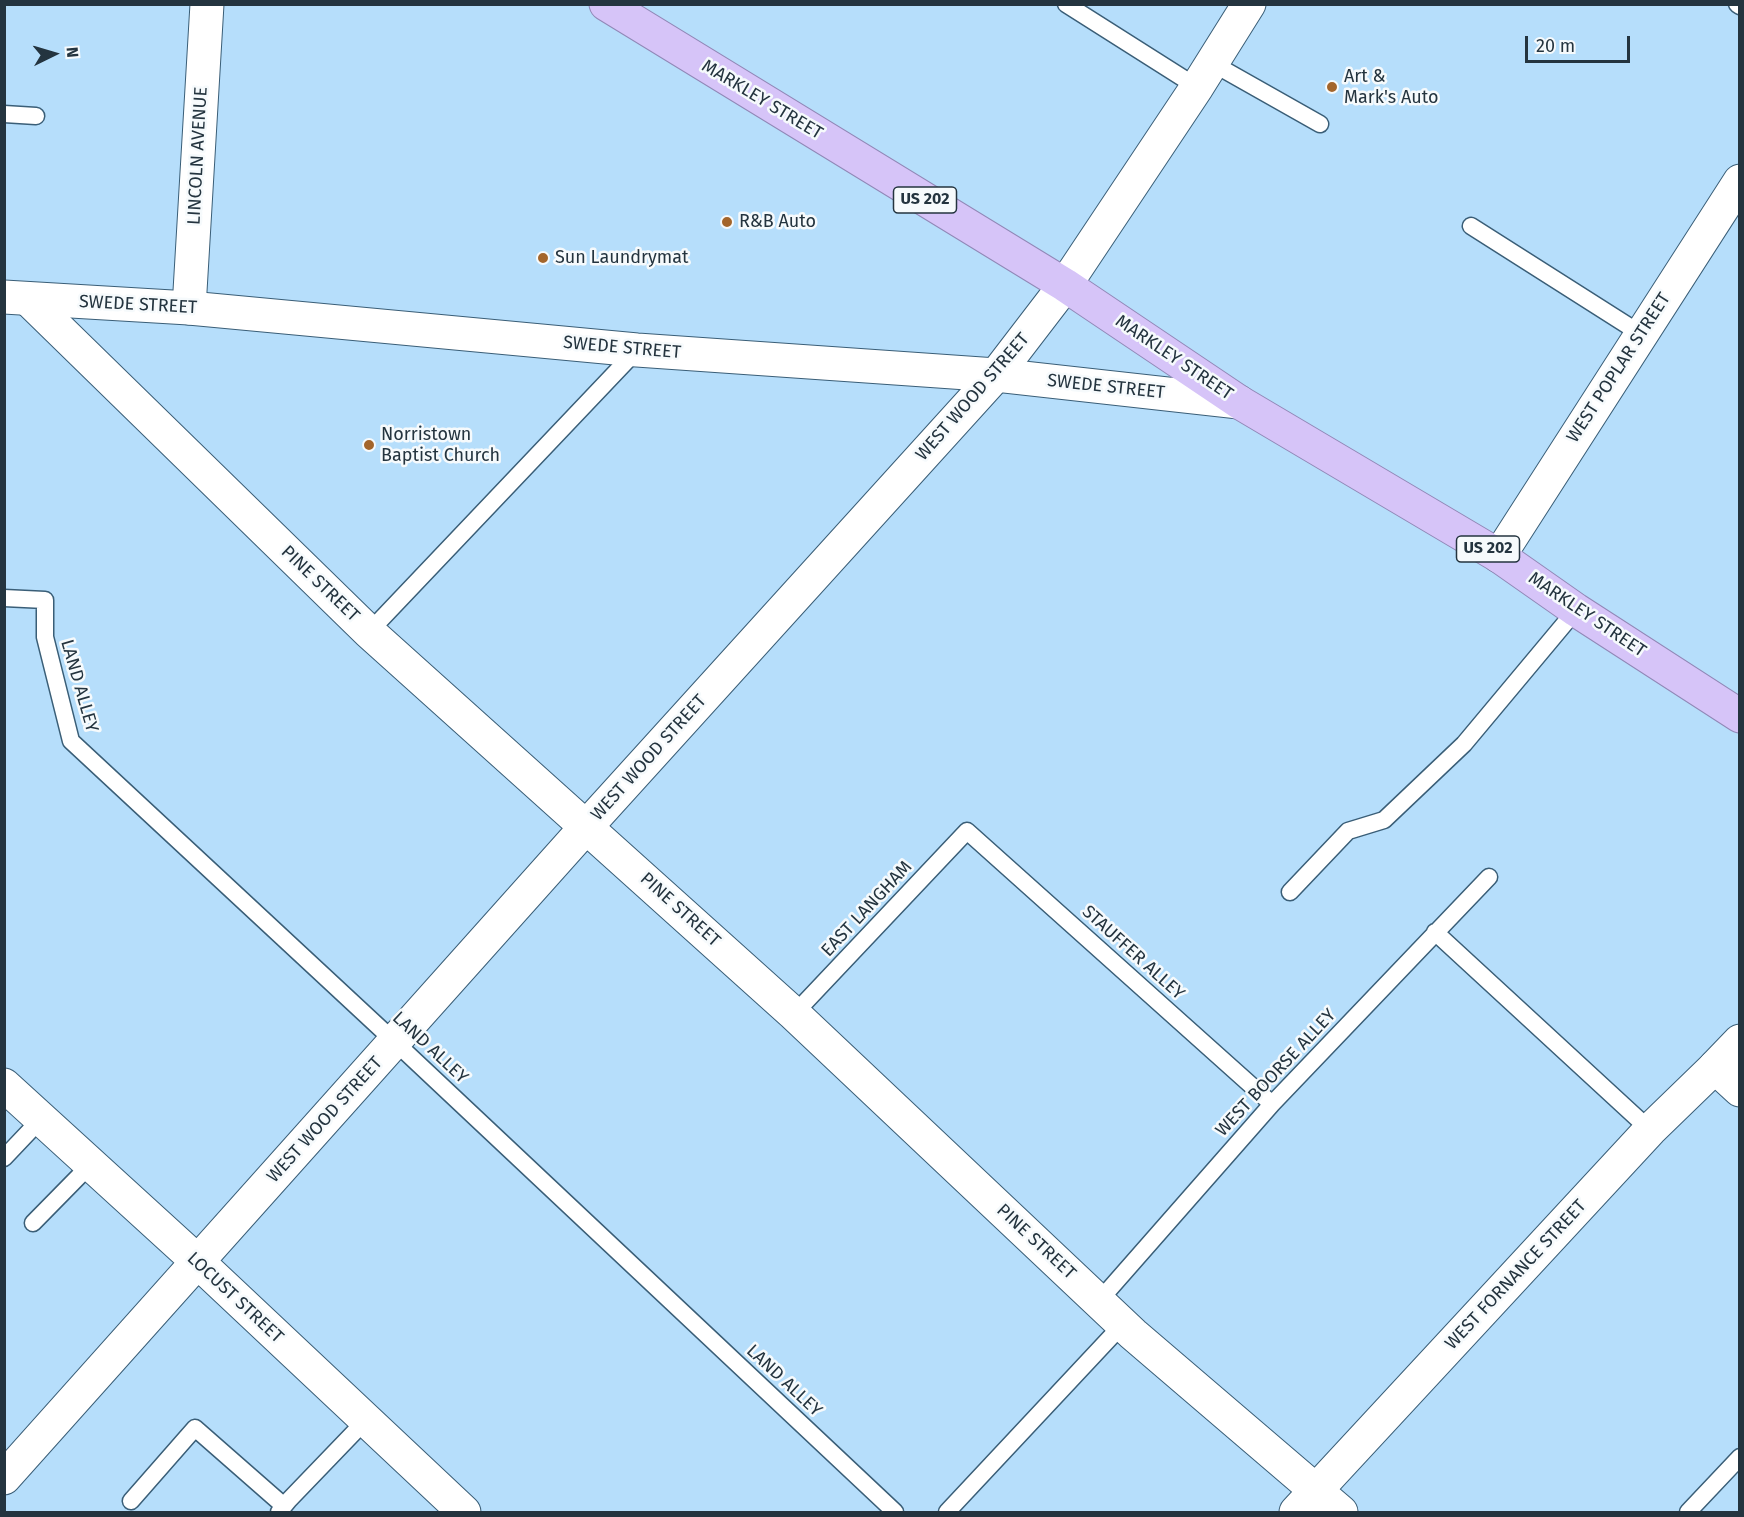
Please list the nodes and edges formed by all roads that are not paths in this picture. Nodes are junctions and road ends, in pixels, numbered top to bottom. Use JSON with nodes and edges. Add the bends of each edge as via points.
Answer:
{"nodes":[{"id":1,"x":207,"y":4,"type":"edge"},
{"id":2,"x":606,"y":4,"type":"edge"},
{"id":3,"x":1066,"y":4,"type":"edge"},
{"id":4,"x":1248,"y":4,"type":"edge"},
{"id":5,"x":1204,"y":75,"type":"junction"},
{"id":6,"x":4,"y":114,"type":"edge"},
{"id":7,"x":36,"y":117,"type":"dead end"},
{"id":8,"x":1320,"y":124,"type":"dead end"},
{"id":9,"x":1740,"y":181,"type":"edge"},
{"id":10,"x":1471,"y":226,"type":"dead end"},
{"id":11,"x":1065,"y":285,"type":"junction"},
{"id":12,"x":16,"y":298,"type":"edge"},
{"id":13,"x":189,"y":308,"type":"junction"},
{"id":14,"x":1641,"y":334,"type":"junction"},
{"id":15,"x":637,"y":350,"type":"junction"},
{"id":16,"x":996,"y":375,"type":"junction"},
{"id":17,"x":1239,"y":402,"type":"junction"},
{"id":18,"x":1499,"y":556,"type":"junction"},
{"id":19,"x":4,"y":598,"type":"edge"},
{"id":20,"x":1576,"y":610,"type":"junction"},
{"id":21,"x":369,"y":632,"type":"junction"},
{"id":22,"x":1740,"y":716,"type":"edge"},
{"id":23,"x":587,"y":826,"type":"junction"},
{"id":24,"x":968,"y":831,"type":"joint"},
{"id":25,"x":1489,"y":877,"type":"dead end"},
{"id":26,"x":1290,"y":892,"type":"dead end"},
{"id":27,"x":1435,"y":932,"type":"junction"},
{"id":28,"x":794,"y":1014,"type":"junction"},
{"id":29,"x":1740,"y":1041,"type":"edge"},
{"id":30,"x":395,"y":1042,"type":"junction"},
{"id":31,"x":1715,"y":1067,"type":"junction"},
{"id":32,"x":4,"y":1085,"type":"edge"},
{"id":33,"x":1740,"y":1090,"type":"edge"},
{"id":34,"x":1272,"y":1104,"type":"junction"},
{"id":35,"x":41,"y":1119,"type":"junction"},
{"id":36,"x":1650,"y":1130,"type":"junction"},
{"id":37,"x":4,"y":1158,"type":"edge"},
{"id":38,"x":91,"y":1164,"type":"junction"},
{"id":39,"x":33,"y":1223,"type":"dead end"},
{"id":40,"x":197,"y":1262,"type":"junction"},
{"id":41,"x":1099,"y":1301,"type":"junction"},
{"id":42,"x":1123,"y":1324,"type":"junction"},
{"id":43,"x":366,"y":1420,"type":"junction"},
{"id":44,"x":1736,"y":1467,"type":"edge"},
{"id":45,"x":6,"y":1472,"type":"edge"},
{"id":46,"x":131,"y":1501,"type":"dead end"},
{"id":47,"x":1306,"y":1501,"type":"edge"},
{"id":48,"x":282,"y":1509,"type":"edge"},
{"id":49,"x":464,"y":1512,"type":"edge"},
{"id":50,"x":896,"y":1512,"type":"edge"},
{"id":51,"x":947,"y":1512,"type":"edge"},
{"id":52,"x":1341,"y":1512,"type":"edge"},
{"id":53,"x":1688,"y":1512,"type":"edge"}],
"edges":[{"from":1,"to":13,"type":"street","name":"LINCOLN AVENUE"},
{"from":2,"to":11,"type":"highway","name":"MARKLEY STREET","number":"US 202"},
{"from":3,"to":5,"type":"lane"},
{"from":4,"to":5,"type":"street","name":"WEST WOOD STREET"},
{"from":5,"to":8,"type":"lane"},
{"from":5,"to":11,"type":"street","name":"WEST WOOD STREET"},
{"from":6,"to":7,"type":"lane"},
{"from":9,"to":14,"type":"street","name":"WEST POPLAR STREET"},
{"from":10,"to":14,"type":"lane"},
{"from":11,"to":16,"type":"street","name":"WEST WOOD STREET"},
{"from":11,"to":17,"type":"highway","name":"MARKLEY STREET","number":"US 202"},
{"from":12,"to":13,"type":"street","name":"SWEDE STREET"},
{"from":12,"to":21,"type":"street","name":"PINE STREET"},
{"from":13,"to":15,"type":"street","name":"SWEDE STREET"},
{"from":14,"to":18,"type":"street","name":"WEST POPLAR STREET"},
{"from":15,"to":16,"type":"street","name":"SWEDE STREET"},
{"from":15,"to":21,"type":"lane"},
{"from":16,"to":17,"type":"street","name":"SWEDE STREET"},
{"from":16,"to":23,"type":"street","name":"WEST WOOD STREET"},
{"from":17,"to":18,"type":"highway","name":"MARKLEY STREET","number":"US 202"},
{"from":18,"to":20,"type":"highway","name":"MARKLEY STREET","number":"US 202"},
{"from":19,"to":30,"type":"lane","name":"LAND ALLEY","via":[[45,600],[45,638],[70,741]]},
{"from":20,"to":22,"type":"highway","name":"MARKLEY STREET","number":"US 202"},
{"from":20,"to":26,"type":"lane","via":[[1464,744],[1384,820],[1348,831]]},
{"from":21,"to":23,"type":"street","name":"PINE STREET"},
{"from":23,"to":28,"type":"street","name":"PINE STREET"},
{"from":23,"to":30,"type":"street","name":"WEST WOOD STREET"},
{"from":24,"to":28,"type":"lane","name":"EAST LANGHAM"},
{"from":24,"to":34,"type":"lane","name":"STAUFFER ALLEY"},
{"from":25,"to":27,"type":"lane","name":"WEST BOORSE ALLEY"},
{"from":27,"to":34,"type":"lane","name":"WEST BOORSE ALLEY"},
{"from":27,"to":36,"type":"lane"},
{"from":28,"to":41,"type":"street","name":"PINE STREET"},
{"from":29,"to":31,"type":"street","name":"WEST FORNANCE STREET"},
{"from":30,"to":40,"type":"street","name":"WEST WOOD STREET"},
{"from":30,"to":50,"type":"lane","name":"LAND ALLEY"},
{"from":31,"to":33,"type":"street"},
{"from":31,"to":36,"type":"street","name":"WEST FORNANCE STREET"},
{"from":32,"to":35,"type":"street","name":"LOCUST STREET"},
{"from":34,"to":41,"type":"lane","name":"WEST BOORSE ALLEY"},
{"from":35,"to":37,"type":"lane"},
{"from":35,"to":38,"type":"street","name":"LOCUST STREET"},
{"from":36,"to":47,"type":"street","name":"WEST FORNANCE STREET"},
{"from":38,"to":39,"type":"lane"},
{"from":38,"to":40,"type":"street","name":"LOCUST STREET"},
{"from":40,"to":43,"type":"street","name":"LOCUST STREET"},
{"from":40,"to":45,"type":"street","name":"WEST WOOD STREET"},
{"from":41,"to":42,"type":"street","name":"PINE STREET"},
{"from":42,"to":47,"type":"street","name":"PINE STREET"},
{"from":42,"to":51,"type":"lane"},
{"from":43,"to":48,"type":"lane"},
{"from":43,"to":49,"type":"street","name":"LOCUST STREET"},
{"from":44,"to":53,"type":"lane"},
{"from":46,"to":48,"type":"lane","via":[[195,1428]]},
{"from":47,"to":52,"type":"street","name":"PINE STREET"}]}
